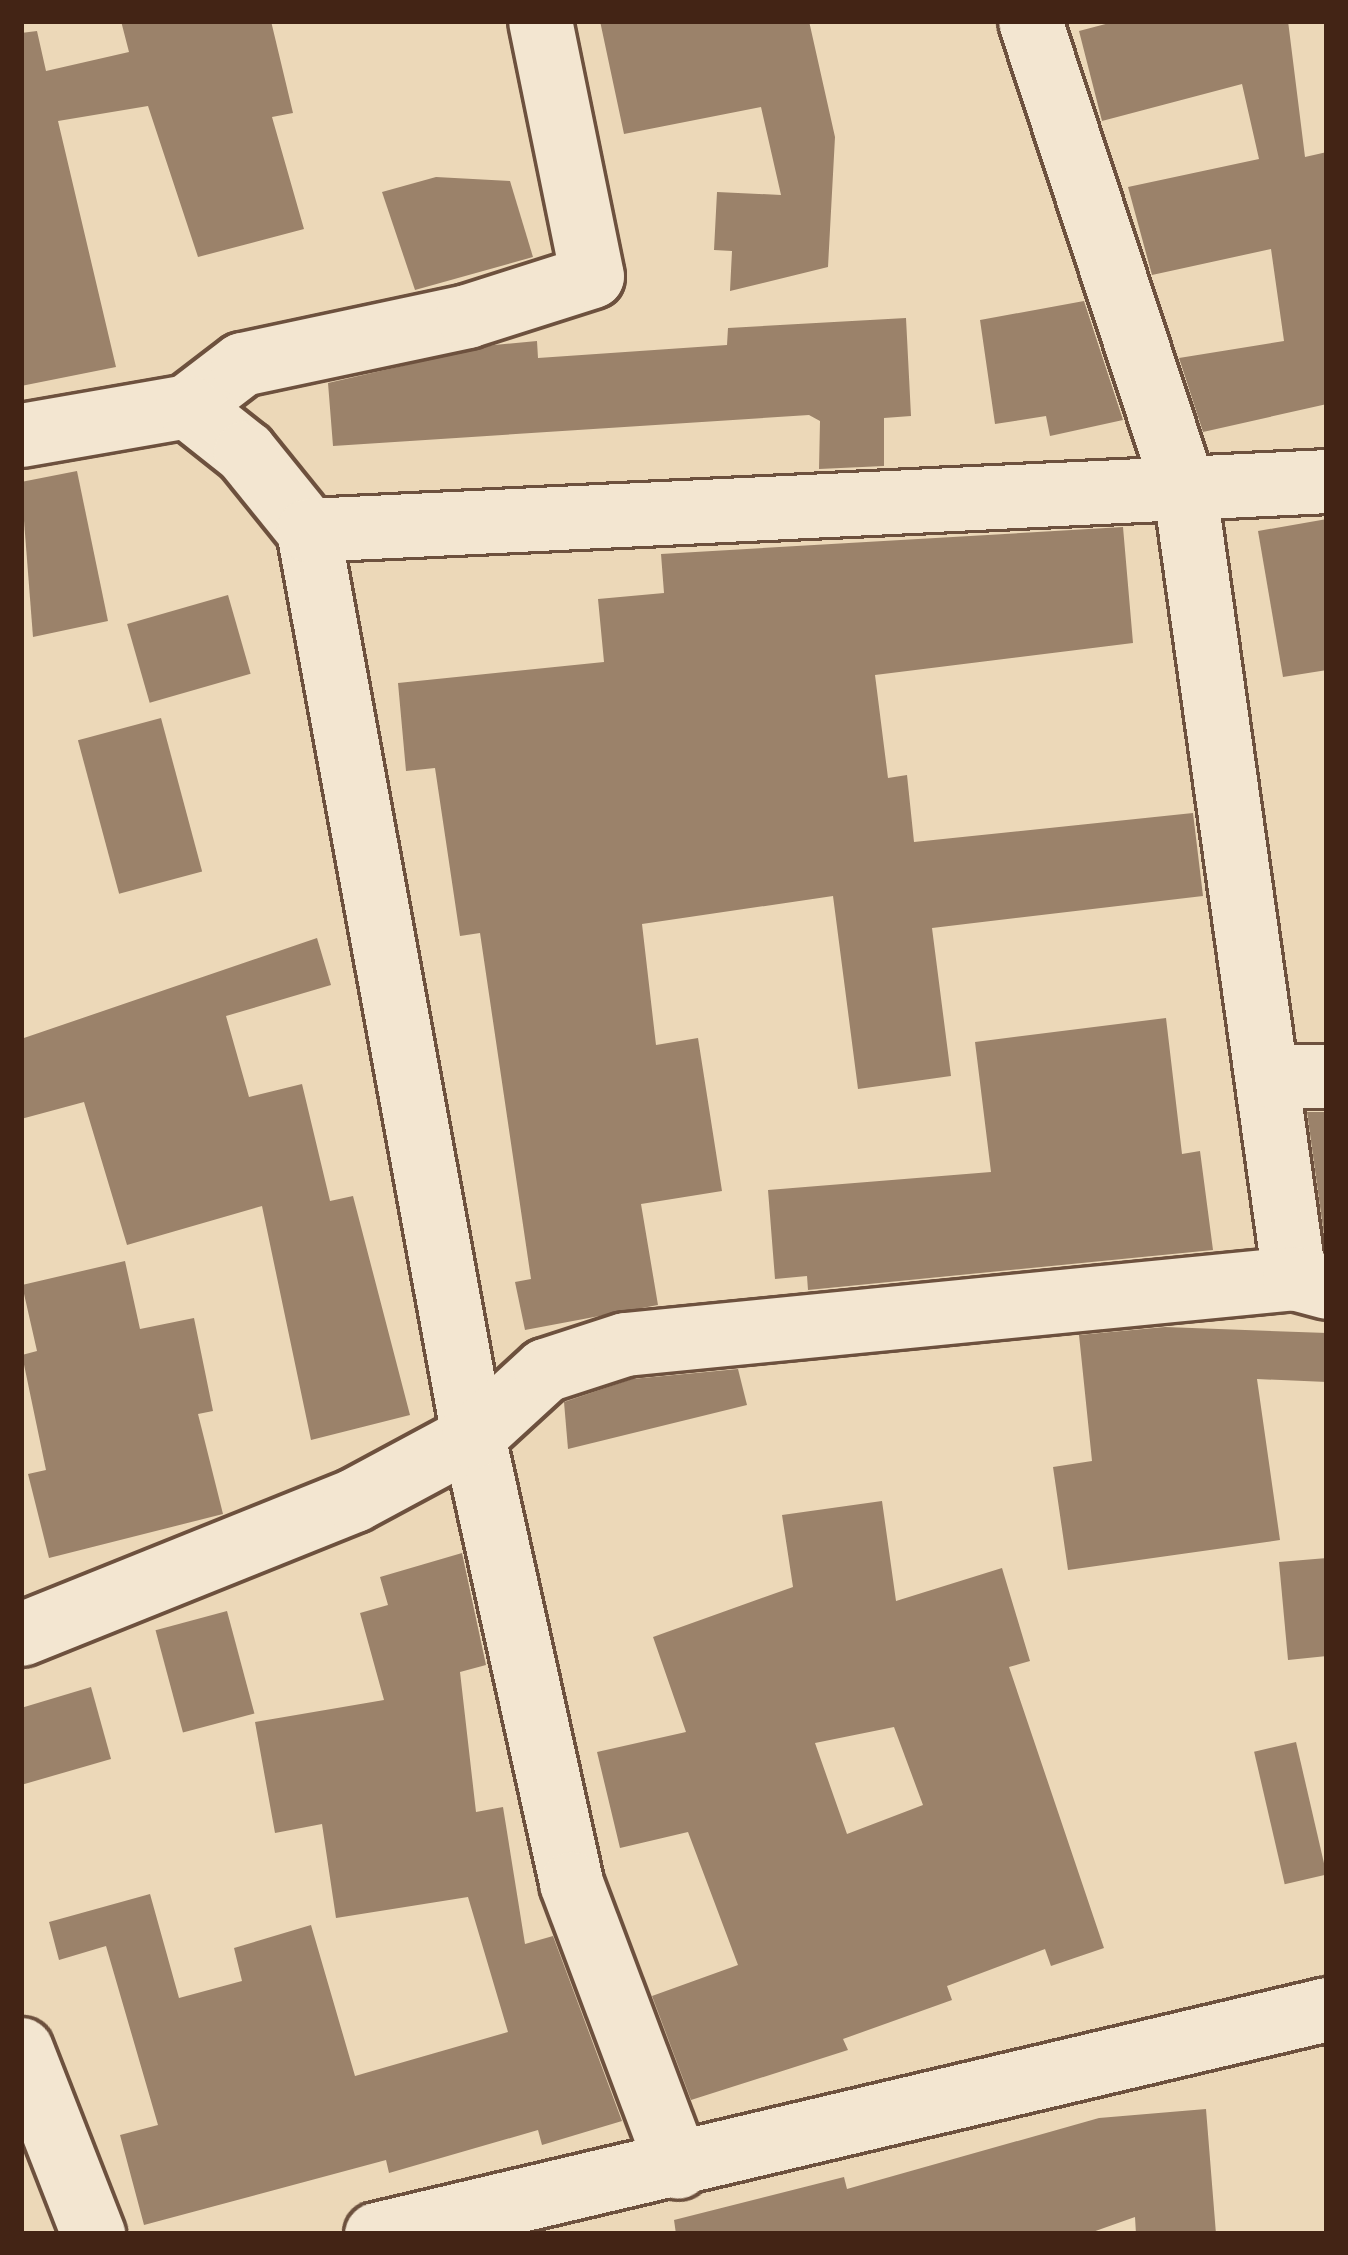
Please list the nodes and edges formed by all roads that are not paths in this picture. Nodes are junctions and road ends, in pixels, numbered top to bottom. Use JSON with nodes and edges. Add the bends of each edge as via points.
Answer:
{"nodes":[{"id":1,"x":540,"y":21,"type":"edge"},
{"id":2,"x":1030,"y":21,"type":"edge"},
{"id":3,"x":187,"y":406,"type":"junction"},
{"id":4,"x":21,"y":435,"type":"edge"},
{"id":5,"x":1327,"y":481,"type":"edge"},
{"id":6,"x":1185,"y":492,"type":"junction"},
{"id":7,"x":308,"y":530,"type":"junction"},
{"id":8,"x":1299,"y":1076,"type":"edge"},
{"id":9,"x":1310,"y":1283,"type":"edge"},
{"id":10,"x":473,"y":1436,"type":"junction"},
{"id":11,"x":21,"y":1634,"type":"edge"},
{"id":12,"x":1327,"y":2009,"type":"edge"},
{"id":13,"x":21,"y":2049,"type":"edge"},
{"id":14,"x":678,"y":2167,"type":"junction"},
{"id":15,"x":93,"y":2234,"type":"edge"},
{"id":16,"x":376,"y":2234,"type":"edge"}],
"edges":[{"from":1,"to":3,"type":"street","via":[[592,276],[467,316],[242,364]]},
{"from":2,"to":6,"type":"street"},
{"from":3,"to":4,"type":"street"},
{"from":3,"to":7,"type":"street","via":[[245,452]]},
{"from":5,"to":6,"type":"street"},
{"from":6,"to":7,"type":"street"},
{"from":6,"to":8,"type":"street"},
{"from":7,"to":10,"type":"street"},
{"from":8,"to":9,"type":"street"},
{"from":9,"to":10,"type":"street","via":[[626,1344],[545,1370]]},
{"from":10,"to":11,"type":"street","via":[[354,1500]]},
{"from":10,"to":14,"type":"street","via":[[571,1883]]},
{"from":12,"to":14,"type":"street"},
{"from":13,"to":15,"type":"street"},
{"from":14,"to":16,"type":"street"}]}
